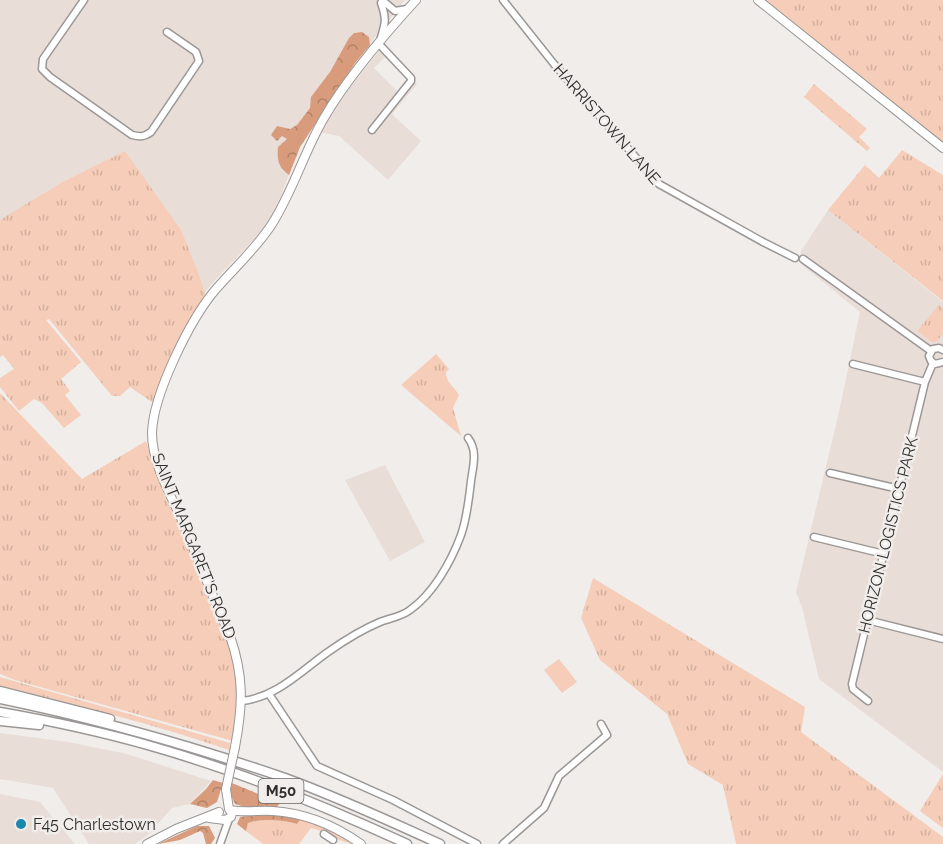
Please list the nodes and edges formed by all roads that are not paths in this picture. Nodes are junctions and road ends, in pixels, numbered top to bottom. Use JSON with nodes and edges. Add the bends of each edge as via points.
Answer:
{"nodes":[{"id":1,"x":72,"y":0,"type":"edge"},
{"id":2,"x":416,"y":0,"type":"edge"},
{"id":3,"x":502,"y":0,"type":"edge"},
{"id":4,"x":758,"y":0,"type":"edge"},
{"id":5,"x":380,"y":1,"type":"edge"},
{"id":6,"x":79,"y":6,"type":"edge"},
{"id":7,"x":408,"y":8,"type":"junction"},
{"id":8,"x":386,"y":15,"type":"junction"},
{"id":9,"x":398,"y":20,"type":"junction"},
{"id":10,"x":167,"y":32,"type":"dead end"},
{"id":11,"x":379,"y":44,"type":"junction"},
{"id":12,"x":372,"y":130,"type":"dead end"},
{"id":13,"x":943,"y":148,"type":"edge"},
{"id":14,"x":795,"y":258,"type":"dead end"},
{"id":15,"x":803,"y":258,"type":"dead end"},
{"id":16,"x":942,"y":347,"type":"edge"},
{"id":17,"x":931,"y":351,"type":"junction"},
{"id":18,"x":943,"y":362,"type":"edge"},
{"id":19,"x":933,"y":363,"type":"junction"},
{"id":20,"x":853,"y":364,"type":"dead end"},
{"id":21,"x":925,"y":382,"type":"junction"},
{"id":22,"x":468,"y":438,"type":"dead end"},
{"id":23,"x":830,"y":473,"type":"dead end"},
{"id":24,"x":899,"y":489,"type":"junction"},
{"id":25,"x":814,"y":537,"type":"dead end"},
{"id":26,"x":884,"y":554,"type":"junction"},
{"id":27,"x":867,"y":620,"type":"junction"},
{"id":28,"x":943,"y":639,"type":"edge"},
{"id":29,"x":0,"y":693,"type":"edge"},
{"id":30,"x":269,"y":694,"type":"junction"},
{"id":31,"x":0,"y":699,"type":"edge"},
{"id":32,"x":242,"y":701,"type":"junction"},
{"id":33,"x":868,"y":701,"type":"dead end"},
{"id":34,"x":32,"y":706,"type":"junction"},
{"id":35,"x":0,"y":712,"type":"edge"},
{"id":36,"x":0,"y":721,"type":"edge"},
{"id":37,"x":601,"y":724,"type":"dead end"},
{"id":38,"x":135,"y":731,"type":"junction"},
{"id":39,"x":152,"y":746,"type":"junction"},
{"id":40,"x":226,"y":816,"type":"junction"},
{"id":41,"x":328,"y":837,"type":"dead end"},
{"id":42,"x":147,"y":844,"type":"edge"},
{"id":43,"x":220,"y":844,"type":"edge"},
{"id":44,"x":322,"y":844,"type":"edge"},
{"id":45,"x":361,"y":844,"type":"edge"},
{"id":46,"x":407,"y":844,"type":"edge"},
{"id":47,"x":440,"y":844,"type":"edge"},
{"id":48,"x":477,"y":844,"type":"edge"},
{"id":49,"x":503,"y":844,"type":"edge"}],
"edges":[{"from":1,"to":6,"type":"street"},
{"from":2,"to":7,"type":"main road","name":"SAINT MARGARET'S ROAD"},
{"from":3,"to":14,"type":"street","name":"HARRISTOWN LANE","via":[[659,184]]},
{"from":4,"to":13,"type":"main road"},
{"from":5,"to":7,"type":"street","via":[[395,11]]},
{"from":5,"to":8,"type":"street"},
{"from":5,"to":9,"type":"street"},
{"from":6,"to":10,"type":"street","via":[[43,59],[42,69],[132,135],[139,137],[151,132],[199,61],[196,52]]},
{"from":7,"to":9,"type":"main road","name":"SAINT MARGARET'S ROAD"},
{"from":8,"to":9,"type":"street"},
{"from":8,"to":11,"type":"street"},
{"from":9,"to":11,"type":"main road","name":"SAINT MARGARET'S ROAD"},
{"from":11,"to":12,"type":"street","via":[[411,81]]},
{"from":11,"to":32,"type":"main road","name":"SAINT MARGARET'S ROAD","via":[[327,113],[287,198],[264,236],[201,311],[158,398],[153,428],[155,452],[235,650]]},
{"from":15,"to":17,"type":"street"},
{"from":16,"to":17,"type":"street"},
{"from":17,"to":19,"type":"street","via":[[929,359]]},
{"from":18,"to":19,"type":"street"},
{"from":19,"to":21,"type":"street","name":"HORIZON LOGISTICS PARK"},
{"from":20,"to":21,"type":"street"},
{"from":21,"to":24,"type":"street","name":"HORIZON LOGISTICS PARK"},
{"from":22,"to":30,"type":"street","via":[[475,448],[469,502],[461,535],[440,576],[410,610],[361,630]]},
{"from":23,"to":24,"type":"street"},
{"from":24,"to":26,"type":"street","name":"HORIZON LOGISTICS PARK"},
{"from":25,"to":26,"type":"street"},
{"from":26,"to":27,"type":"street","name":"HORIZON LOGISTICS PARK"},
{"from":27,"to":28,"type":"street"},
{"from":27,"to":33,"type":"street","name":"HORIZON LOGISTICS PARK","via":[[852,687]]},
{"from":29,"to":34,"type":"highway"},
{"from":29,"to":38,"type":"highway","via":[[120,722]]},
{"from":30,"to":32,"type":"street"},
{"from":30,"to":48,"type":"street","via":[[319,767]]},
{"from":31,"to":34,"type":"highway","number":"M50"},
{"from":32,"to":40,"type":"main road","name":"SAINT MARGARET'S ROAD","bridge":true,"via":[[226,789]]},
{"from":34,"to":38,"type":"highway","number":"M50"},
{"from":35,"to":39,"type":"highway","number":"M50"},
{"from":36,"to":39,"type":"highway","via":[[32,723]]},
{"from":37,"to":49,"type":"street","via":[[607,735],[559,776],[544,808]]},
{"from":38,"to":47,"type":"highway","number":"M50","via":[[286,778]]},
{"from":39,"to":46,"type":"highway","number":"M50","via":[[279,790]]},
{"from":40,"to":42,"type":"main road","via":[[207,818]]},
{"from":40,"to":43,"type":"street"},
{"from":40,"to":45,"type":"main road","via":[[270,810],[308,817],[335,827]]},
{"from":41,"to":44,"type":"street"}]}
